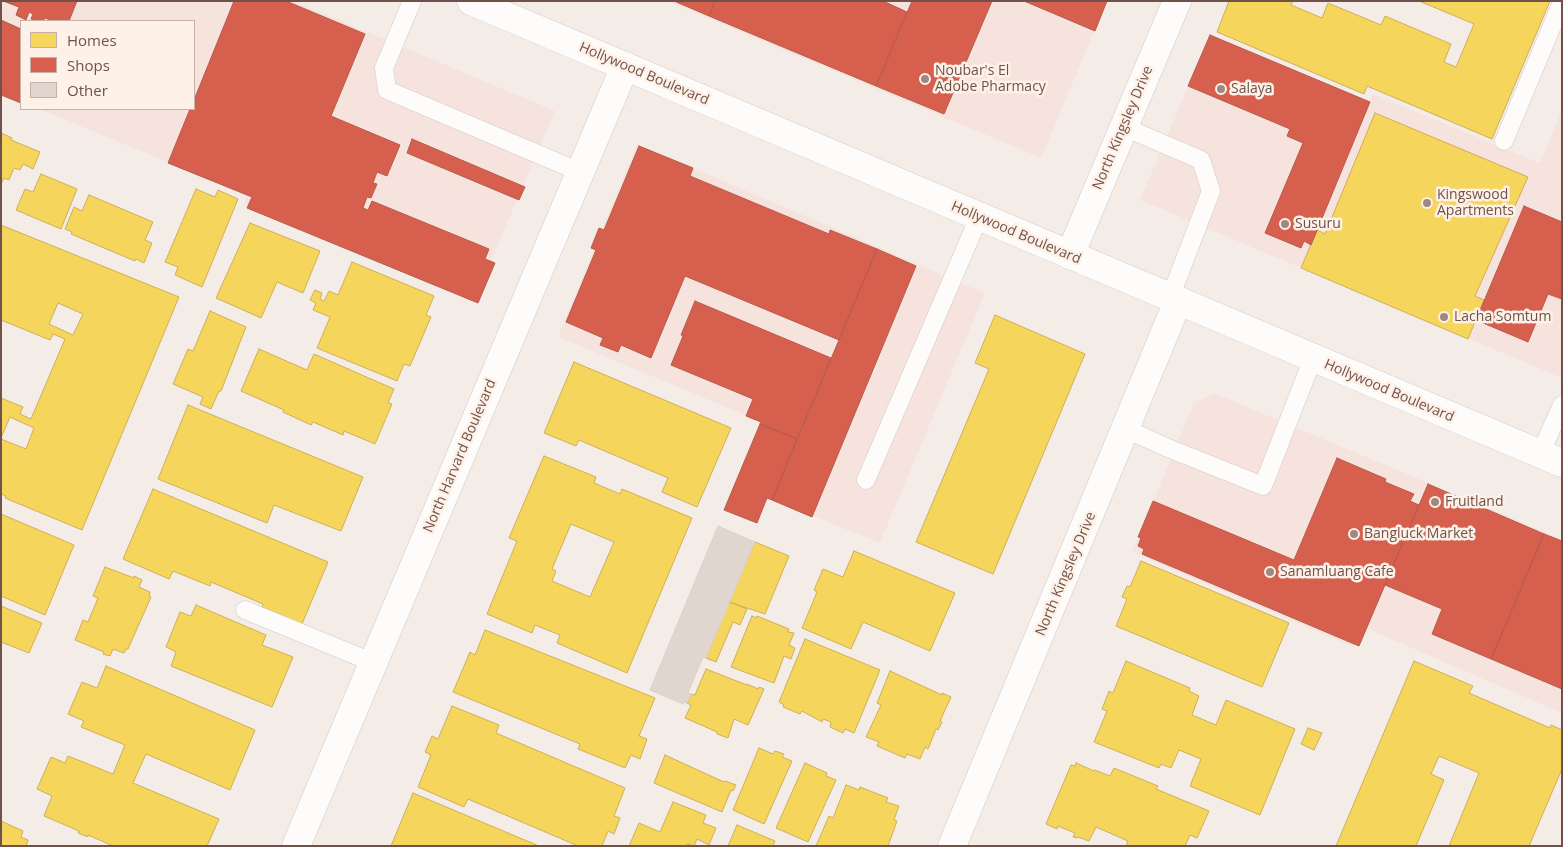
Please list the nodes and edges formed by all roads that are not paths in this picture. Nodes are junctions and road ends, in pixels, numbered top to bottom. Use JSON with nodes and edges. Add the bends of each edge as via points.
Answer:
{"nodes":[{"id":1,"x":412,"y":1,"type":"edge"},
{"id":2,"x":471,"y":1,"type":"edge"},
{"id":3,"x":1177,"y":1,"type":"edge"},
{"id":4,"x":1562,"y":2,"type":"edge"},
{"id":5,"x":625,"y":66,"type":"junction"},
{"id":6,"x":1124,"y":127,"type":"junction"},
{"id":7,"x":1504,"y":141,"type":"dead end"},
{"id":8,"x":580,"y":172,"type":"junction"},
{"id":9,"x":978,"y":217,"type":"junction"},
{"id":10,"x":1070,"y":255,"type":"junction"},
{"id":11,"x":1174,"y":300,"type":"junction"},
{"id":12,"x":1313,"y":358,"type":"junction"},
{"id":13,"x":1562,"y":405,"type":"edge"},
{"id":14,"x":1126,"y":429,"type":"junction"},
{"id":15,"x":1551,"y":459,"type":"edge"},
{"id":16,"x":866,"y":480,"type":"dead end"},
{"id":17,"x":245,"y":610,"type":"dead end"},
{"id":18,"x":372,"y":662,"type":"junction"},
{"id":19,"x":296,"y":846,"type":"edge"},
{"id":20,"x":952,"y":846,"type":"edge"}],
"edges":[{"from":1,"to":8,"type":"lane","via":[[384,68],[387,90]]},
{"from":2,"to":5,"type":"street","name":"Hollywood Boulevard"},
{"from":3,"to":6,"type":"street","name":"North Kingsley Drive"},
{"from":4,"to":7,"type":"lane"},
{"from":5,"to":8,"type":"street","name":"North Harvard Boulevard"},
{"from":5,"to":9,"type":"street","name":"Hollywood Boulevard"},
{"from":6,"to":10,"type":"street","name":"North Kingsley Drive"},
{"from":6,"to":11,"type":"lane","via":[[1201,160],[1211,191]]},
{"from":8,"to":18,"type":"street","name":"North Harvard Boulevard"},
{"from":9,"to":10,"type":"street","name":"Hollywood Boulevard"},
{"from":9,"to":16,"type":"lane"},
{"from":10,"to":11,"type":"street","name":"Hollywood Boulevard"},
{"from":11,"to":12,"type":"street","name":"Hollywood Boulevard"},
{"from":11,"to":14,"type":"street","name":"North Kingsley Drive"},
{"from":12,"to":14,"type":"lane","via":[[1264,486]]},
{"from":12,"to":15,"type":"street","name":"Hollywood Boulevard"},
{"from":13,"to":15,"type":"lane"},
{"from":14,"to":20,"type":"street","name":"North Kingsley Drive"},
{"from":17,"to":18,"type":"lane"},
{"from":18,"to":19,"type":"street","name":"North Harvard Boulevard"}]}
